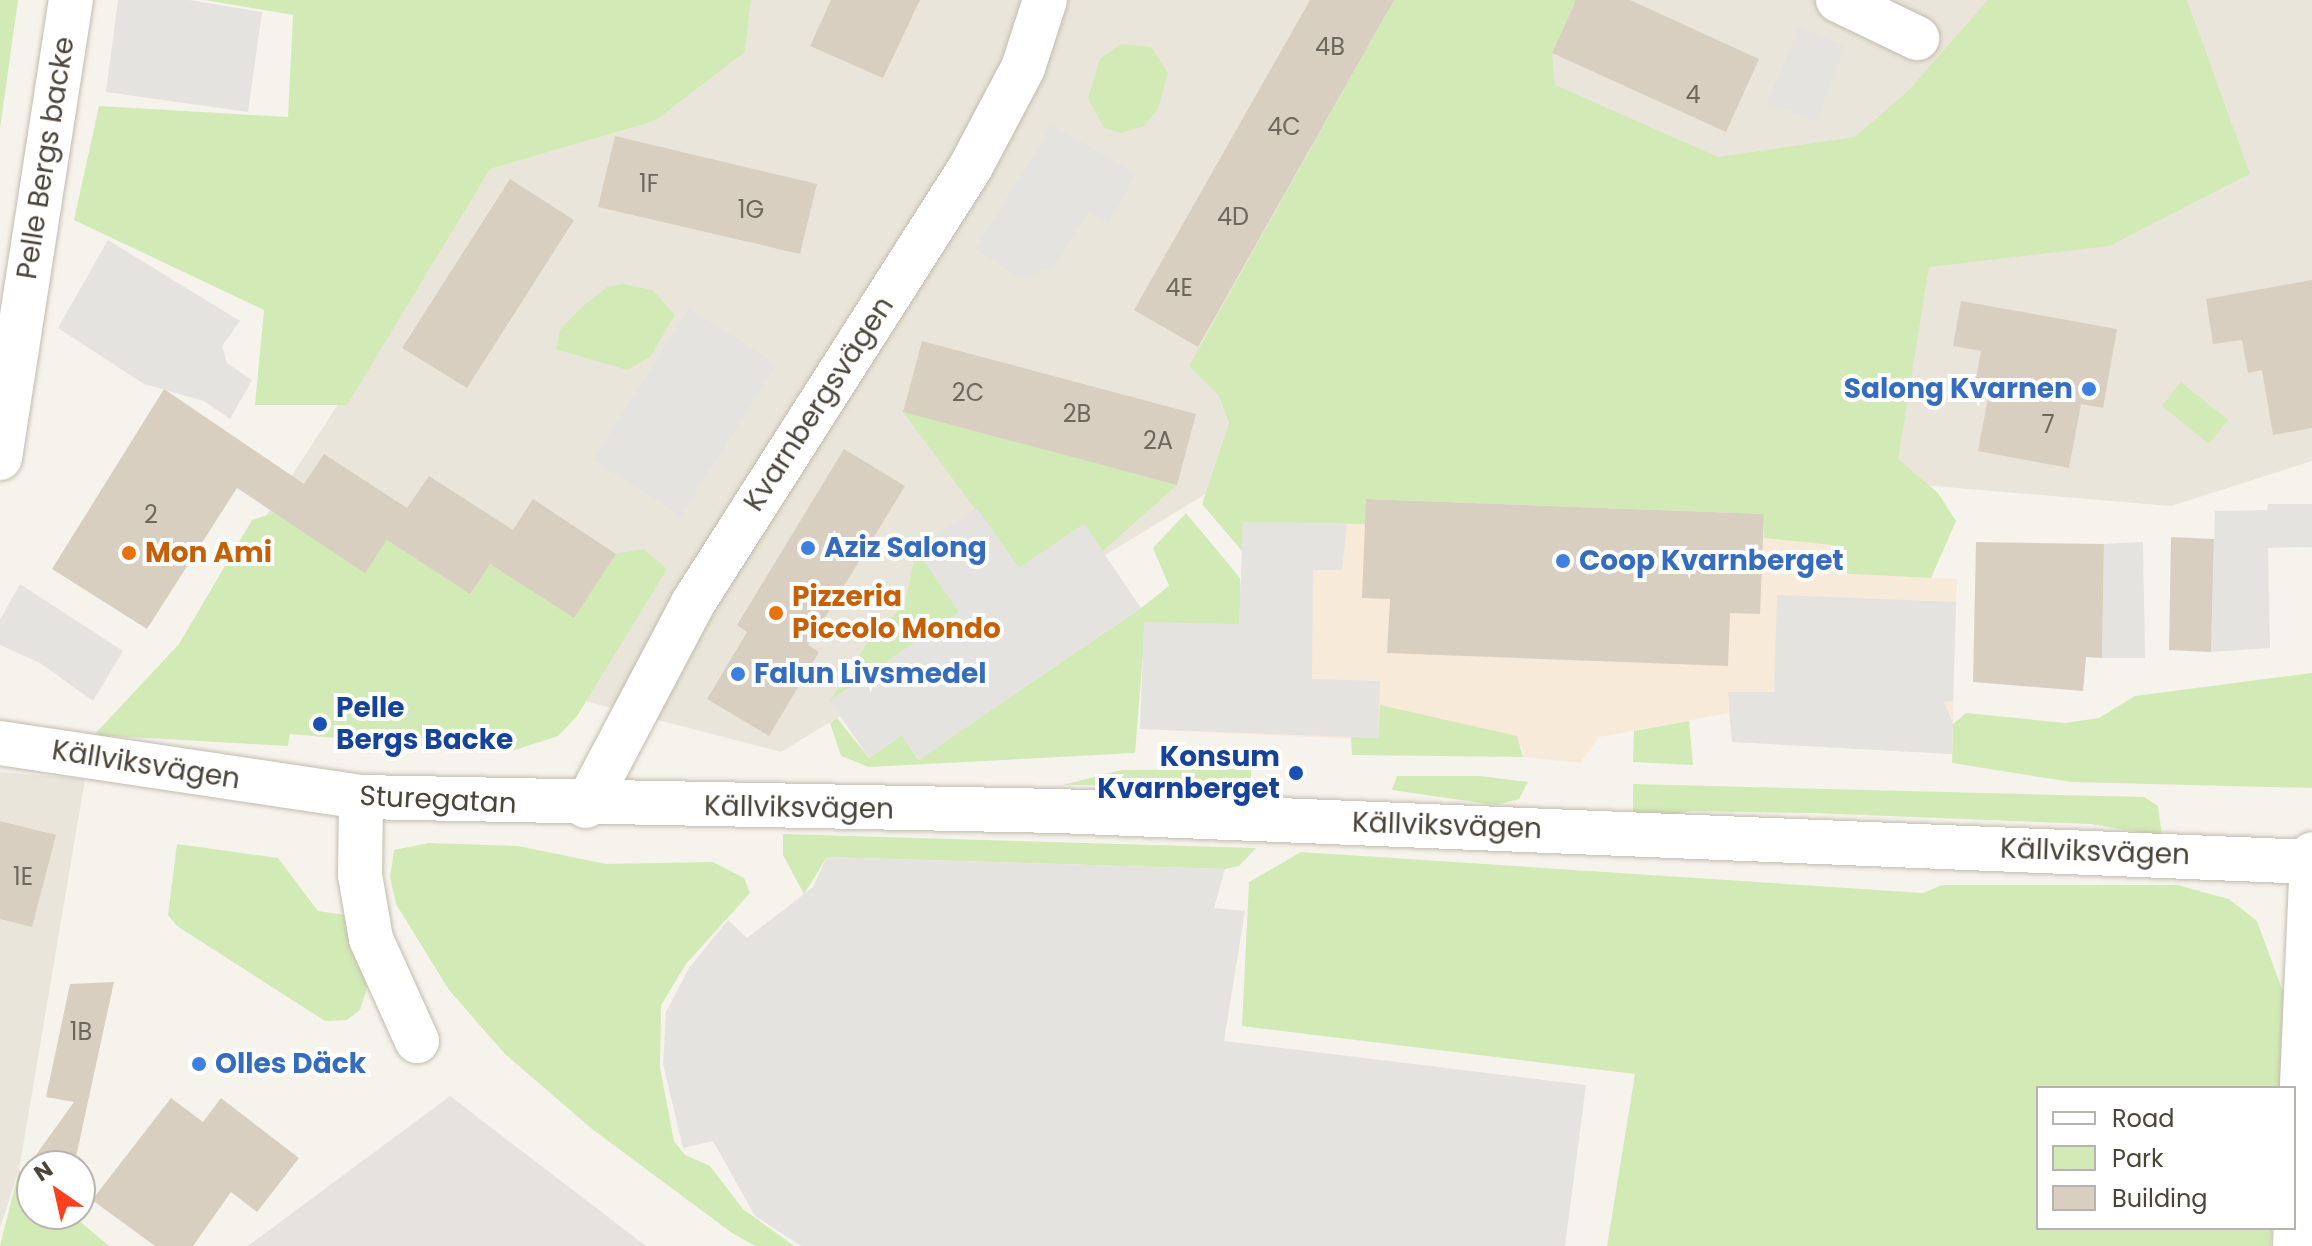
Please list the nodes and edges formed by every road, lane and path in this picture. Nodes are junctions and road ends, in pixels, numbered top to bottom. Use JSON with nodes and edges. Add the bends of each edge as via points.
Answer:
{"nodes":[{"id":1,"x":71,"y":0,"type":"edge"},
{"id":2,"x":1045,"y":0,"type":"edge"},
{"id":3,"x":1838,"y":0,"type":"edge"},
{"id":4,"x":1917,"y":38,"type":"dead end"},
{"id":5,"x":0,"y":458,"type":"edge"},
{"id":6,"x":0,"y":743,"type":"edge"},
{"id":7,"x":291,"y":787,"type":"joint"},
{"id":8,"x":361,"y":797,"type":"junction"},
{"id":9,"x":586,"y":806,"type":"junction"},
{"id":10,"x":2310,"y":860,"type":"edge"},
{"id":11,"x":417,"y":1041,"type":"dead end"},
{"id":12,"x":2296,"y":1220,"type":"edge"}],
"edges":[{"from":1,"to":5,"type":"street","name":"Pelle Bergs backe"},
{"from":2,"to":9,"type":"street","name":"Kvarnbergsvägen","via":[[1023,68],[970,168],[693,603]]},
{"from":3,"to":4,"type":"street"},
{"from":6,"to":7,"type":"street","name":"Källviksvägen"},
{"from":7,"to":8,"type":"street","name":"Sturegatan"},
{"from":8,"to":9,"type":"street","name":"Sturegatan"},
{"from":8,"to":11,"type":"street","via":[[360,875],[371,939]]},
{"from":9,"to":10,"type":"street","name":"Källviksvägen","via":[[1058,811]]},
{"from":10,"to":12,"type":"street"}]}
